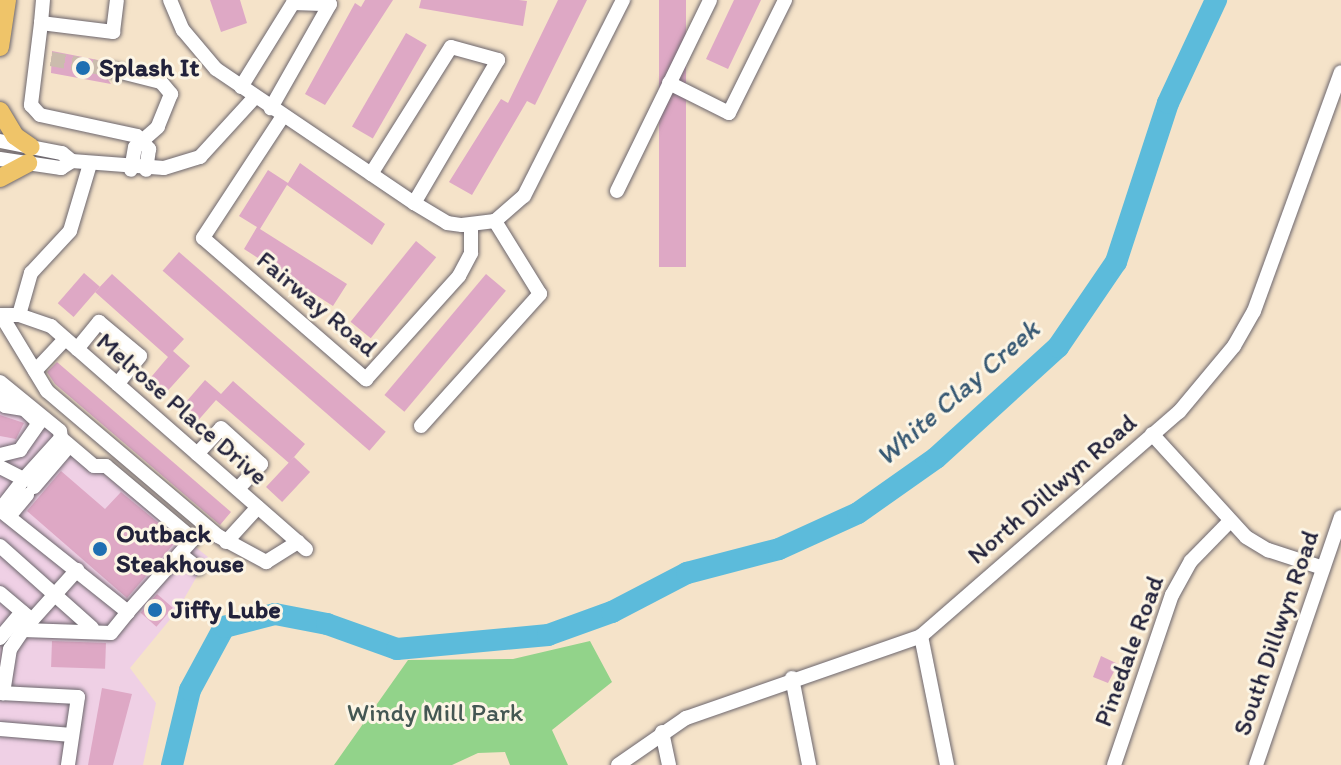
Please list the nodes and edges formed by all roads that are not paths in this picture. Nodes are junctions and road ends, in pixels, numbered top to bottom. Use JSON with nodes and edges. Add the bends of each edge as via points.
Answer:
{"nodes":[{"id":1,"x":7,"y":0,"type":"edge"},
{"id":2,"x":43,"y":0,"type":"edge"},
{"id":3,"x":117,"y":0,"type":"edge"},
{"id":4,"x":170,"y":0,"type":"edge"},
{"id":5,"x":623,"y":0,"type":"edge"},
{"id":6,"x":710,"y":0,"type":"edge"},
{"id":7,"x":785,"y":0,"type":"edge"},
{"id":8,"x":41,"y":23,"type":"junction"},
{"id":9,"x":0,"y":47,"type":"edge"},
{"id":10,"x":35,"y":56,"type":"junction"},
{"id":11,"x":51,"y":59,"type":"tunnel mouth"},
{"id":12,"x":113,"y":70,"type":"tunnel mouth"},
{"id":13,"x":1341,"y":72,"type":"edge"},
{"id":14,"x":669,"y":83,"type":"junction"},
{"id":15,"x":241,"y":87,"type":"junction"},
{"id":16,"x":255,"y":97,"type":"junction"},
{"id":17,"x":0,"y":111,"type":"edge"},
{"id":18,"x":277,"y":112,"type":"junction"},
{"id":19,"x":0,"y":141,"type":"edge"},
{"id":20,"x":142,"y":141,"type":"junction"},
{"id":21,"x":30,"y":155,"type":"junction"},
{"id":22,"x":0,"y":159,"type":"edge"},
{"id":23,"x":90,"y":164,"type":"junction"},
{"id":24,"x":139,"y":170,"type":"junction"},
{"id":25,"x":371,"y":174,"type":"junction"},
{"id":26,"x":0,"y":178,"type":"edge"},
{"id":27,"x":617,"y":191,"type":"dead end"},
{"id":28,"x":414,"y":203,"type":"junction"},
{"id":29,"x":495,"y":221,"type":"junction"},
{"id":30,"x":471,"y":225,"type":"junction"},
{"id":31,"x":1,"y":315,"type":"edge"},
{"id":32,"x":19,"y":315,"type":"junction"},
{"id":33,"x":71,"y":344,"type":"junction"},
{"id":34,"x":35,"y":371,"type":"junction"},
{"id":35,"x":2,"y":384,"type":"edge"},
{"id":36,"x":117,"y":384,"type":"junction"},
{"id":37,"x":421,"y":426,"type":"dead end"},
{"id":38,"x":1152,"y":434,"type":"junction"},
{"id":39,"x":65,"y":442,"type":"junction"},
{"id":40,"x":197,"y":454,"type":"junction"},
{"id":41,"x":0,"y":455,"type":"edge"},
{"id":42,"x":0,"y":467,"type":"edge"},
{"id":43,"x":20,"y":489,"type":"edge"},
{"id":44,"x":238,"y":489,"type":"junction"},
{"id":45,"x":258,"y":507,"type":"junction"},
{"id":46,"x":4,"y":511,"type":"edge"},
{"id":47,"x":1341,"y":517,"type":"edge"},
{"id":48,"x":1229,"y":522,"type":"junction"},
{"id":49,"x":226,"y":542,"type":"junction"},
{"id":50,"x":0,"y":546,"type":"edge"},
{"id":51,"x":180,"y":554,"type":"junction"},
{"id":52,"x":198,"y":568,"type":"dead end"},
{"id":53,"x":1323,"y":568,"type":"junction"},
{"id":54,"x":77,"y":570,"type":"junction"},
{"id":55,"x":0,"y":593,"type":"edge"},
{"id":56,"x":54,"y":595,"type":"junction"},
{"id":57,"x":128,"y":612,"type":"junction"},
{"id":58,"x":26,"y":621,"type":"junction"},
{"id":59,"x":92,"y":628,"type":"junction"},
{"id":60,"x":921,"y":636,"type":"junction"},
{"id":61,"x":0,"y":638,"type":"edge"},
{"id":62,"x":792,"y":678,"type":"junction"},
{"id":63,"x":2,"y":693,"type":"edge"},
{"id":64,"x":0,"y":729,"type":"edge"},
{"id":65,"x":662,"y":732,"type":"junction"},
{"id":66,"x":72,"y":735,"type":"junction"},
{"id":67,"x":68,"y":765,"type":"edge"},
{"id":68,"x":618,"y":765,"type":"edge"},
{"id":69,"x":669,"y":765,"type":"edge"},
{"id":70,"x":809,"y":765,"type":"edge"},
{"id":71,"x":947,"y":765,"type":"edge"},
{"id":72,"x":1114,"y":765,"type":"edge"},
{"id":73,"x":1256,"y":765,"type":"edge"}],
"edges":[{"from":1,"to":9,"type":"main road"},
{"from":2,"to":8,"type":"street"},
{"from":3,"to":8,"type":"street","via":[[113,32]]},
{"from":4,"to":15,"type":"street","via":[[198,51]]},
{"from":5,"to":29,"type":"street","via":[[538,175],[510,212]]},
{"from":6,"to":14,"type":"street"},
{"from":7,"to":14,"type":"street","via":[[729,113]]},
{"from":8,"to":10,"type":"street"},
{"from":10,"to":11,"type":"street"},
{"from":10,"to":20,"type":"street","via":[[31,105],[40,115],[125,129]]},
{"from":12,"to":20,"type":"street","via":[[168,86],[165,116]]},
{"from":13,"to":38,"type":"street","name":"North Dillwyn Road","via":[[1254,311],[1234,346],[1179,412]]},
{"from":14,"to":27,"type":"street"},
{"from":15,"to":16,"type":"street"},
{"from":15,"to":18,"type":"street","via":[[293,3],[330,4]]},
{"from":16,"to":18,"type":"street"},
{"from":16,"to":24,"type":"street","via":[[200,157]]},
{"from":17,"to":21,"type":"main road"},
{"from":18,"to":25,"type":"street"},
{"from":18,"to":30,"type":"street","name":"Fairway Road","via":[[203,238],[366,379],[459,276],[471,253]]},
{"from":19,"to":21,"type":"street"},
{"from":20,"to":24,"type":"street","via":[[149,149]]},
{"from":21,"to":22,"type":"street"},
{"from":21,"to":23,"type":"street","via":[[62,153]]},
{"from":21,"to":26,"type":"main road"},
{"from":23,"to":24,"type":"street"},
{"from":23,"to":32,"type":"street","via":[[73,224],[31,273]]},
{"from":25,"to":28,"type":"street"},
{"from":25,"to":28,"type":"street","via":[[451,47],[498,60]]},
{"from":28,"to":30,"type":"street","via":[[447,223]]},
{"from":29,"to":30,"type":"street"},
{"from":29,"to":37,"type":"street","via":[[540,294]]},
{"from":31,"to":32,"type":"street","name":"Melrose Place Drive"},
{"from":31,"to":34,"type":"street"},
{"from":32,"to":33,"type":"street","name":"Melrose Place Drive","via":[[51,326]]},
{"from":33,"to":34,"type":"street"},
{"from":33,"to":36,"type":"street","name":"Melrose Place Drive"},
{"from":33,"to":36,"type":"street","via":[[99,322],[140,356]]},
{"from":34,"to":49,"type":"street","via":[[47,391]]},
{"from":35,"to":39,"type":"street","via":[[60,431]]},
{"from":35,"to":41,"type":"street","via":[[5,406],[24,409],[39,423],[20,450]]},
{"from":36,"to":40,"type":"street","name":"Melrose Place Drive"},
{"from":38,"to":48,"type":"street"},
{"from":38,"to":60,"type":"street","name":"North Dillwyn Road"},
{"from":39,"to":43,"type":"street"},
{"from":39,"to":51,"type":"street","via":[[94,466],[106,466],[193,539]]},
{"from":40,"to":44,"type":"street","name":"Melrose Place Drive"},
{"from":40,"to":44,"type":"street","via":[[221,428],[261,464]]},
{"from":42,"to":43,"type":"street"},
{"from":43,"to":46,"type":"street"},
{"from":44,"to":45,"type":"street","name":"Melrose Place Drive"},
{"from":45,"to":49,"type":"street"},
{"from":45,"to":49,"type":"street","name":"Melrose Place Drive","via":[[302,546],[266,562]]},
{"from":46,"to":54,"type":"street"},
{"from":47,"to":53,"type":"street","name":"South Dillwyn Road"},
{"from":48,"to":53,"type":"street","via":[[1259,546]]},
{"from":48,"to":72,"type":"street","name":"Pinedale Road","via":[[1191,561],[1172,595]]},
{"from":50,"to":56,"type":"street"},
{"from":51,"to":52,"type":"street"},
{"from":51,"to":57,"type":"street"},
{"from":53,"to":73,"type":"street","name":"South Dillwyn Road"},
{"from":54,"to":56,"type":"street"},
{"from":54,"to":57,"type":"street"},
{"from":55,"to":58,"type":"street"},
{"from":56,"to":58,"type":"street"},
{"from":56,"to":59,"type":"street"},
{"from":57,"to":59,"type":"street","via":[[111,633]]},
{"from":58,"to":59,"type":"street"},
{"from":58,"to":61,"type":"street"},
{"from":58,"to":63,"type":"street","via":[[10,649]]},
{"from":60,"to":62,"type":"street","name":"North Dillwyn Road"},
{"from":60,"to":71,"type":"street"},
{"from":62,"to":65,"type":"street","name":"North Dillwyn Road"},
{"from":62,"to":70,"type":"street"},
{"from":63,"to":66,"type":"street","via":[[78,697]]},
{"from":64,"to":66,"type":"street"},
{"from":65,"to":68,"type":"street","name":"North Dillwyn Road"},
{"from":65,"to":69,"type":"street"},
{"from":66,"to":67,"type":"street"}]}
